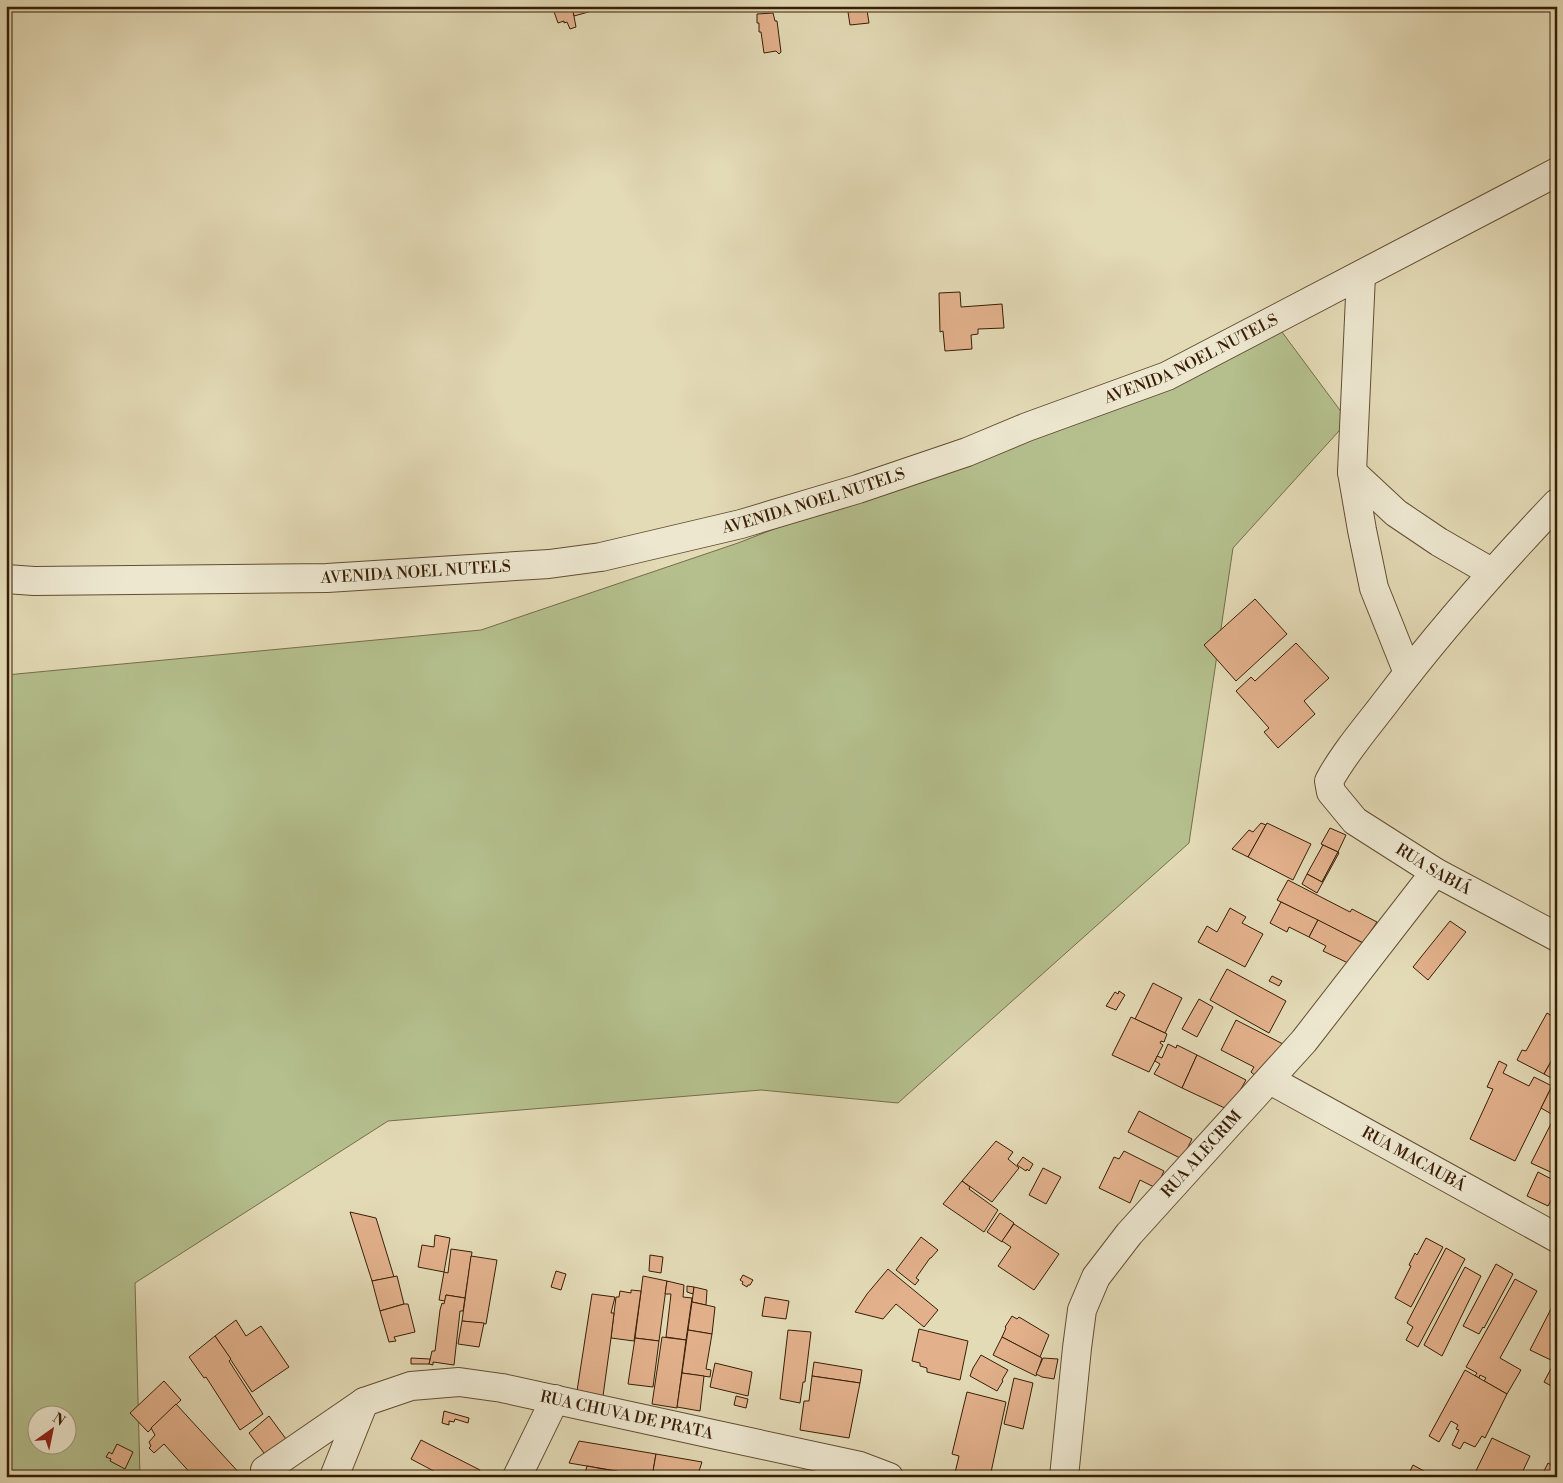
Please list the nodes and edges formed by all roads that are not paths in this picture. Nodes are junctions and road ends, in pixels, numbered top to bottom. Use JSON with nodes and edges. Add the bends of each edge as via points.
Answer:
{"nodes":[{"id":1,"x":1557,"y":172,"type":"edge"},
{"id":2,"x":1361,"y":275,"type":"junction"},
{"id":3,"x":1352,"y":472,"type":"junction"},
{"id":4,"x":1557,"y":503,"type":"edge"},
{"id":5,"x":1491,"y":572,"type":"junction"},
{"id":6,"x":6,"y":579,"type":"edge"},
{"id":7,"x":1408,"y":673,"type":"junction"},
{"id":8,"x":1435,"y":872,"type":"junction"},
{"id":9,"x":1557,"y":937,"type":"edge"},
{"id":10,"x":1270,"y":1080,"type":"junction"},
{"id":11,"x":1557,"y":1238,"type":"edge"},
{"id":12,"x":555,"y":1399,"type":"junction"},
{"id":13,"x":364,"y":1402,"type":"junction"},
{"id":14,"x":265,"y":1470,"type":"dead end"},
{"id":15,"x":858,"y":1472,"type":"edge"},
{"id":16,"x":334,"y":1477,"type":"edge"},
{"id":17,"x":517,"y":1477,"type":"edge"},
{"id":18,"x":889,"y":1477,"type":"edge"},
{"id":19,"x":1064,"y":1477,"type":"edge"}],
"edges":[{"from":1,"to":2,"type":"street","name":"AVENIDA NOEL NUTELS"},
{"from":2,"to":3,"type":"street"},
{"from":2,"to":6,"type":"street","name":"AVENIDA NOEL NUTELS","via":[[1167,376],[967,452],[741,524],[601,557],[549,564],[326,578]]},
{"from":3,"to":5,"type":"street","via":[[1396,513]]},
{"from":3,"to":7,"type":"street","via":[[1374,588]]},
{"from":4,"to":5,"type":"street"},
{"from":5,"to":7,"type":"street"},
{"from":7,"to":8,"type":"street","name":"RUA SABIÁ","via":[[1329,781],[1331,792],[1355,821]]},
{"from":8,"to":9,"type":"street","name":"RUA SABIÁ"},
{"from":8,"to":10,"type":"street","name":"RUA ALECRIM"},
{"from":10,"to":11,"type":"street","name":"RUA MACAUBÁ"},
{"from":10,"to":19,"type":"street","name":"RUA ALECRIM","via":[[1129,1234],[1096,1277],[1082,1310]]},
{"from":12,"to":13,"type":"street","name":"RUA CHUVA DE PRATA","via":[[459,1382],[411,1386]]},
{"from":12,"to":15,"type":"street","name":"RUA CHUVA DE PRATA"},
{"from":12,"to":17,"type":"street"},
{"from":13,"to":14,"type":"street","name":"RUA CHUVA DE PRATA"},
{"from":13,"to":16,"type":"street"},
{"from":15,"to":18,"type":"street","name":"RUA CHUVA DE PRATA"}]}
